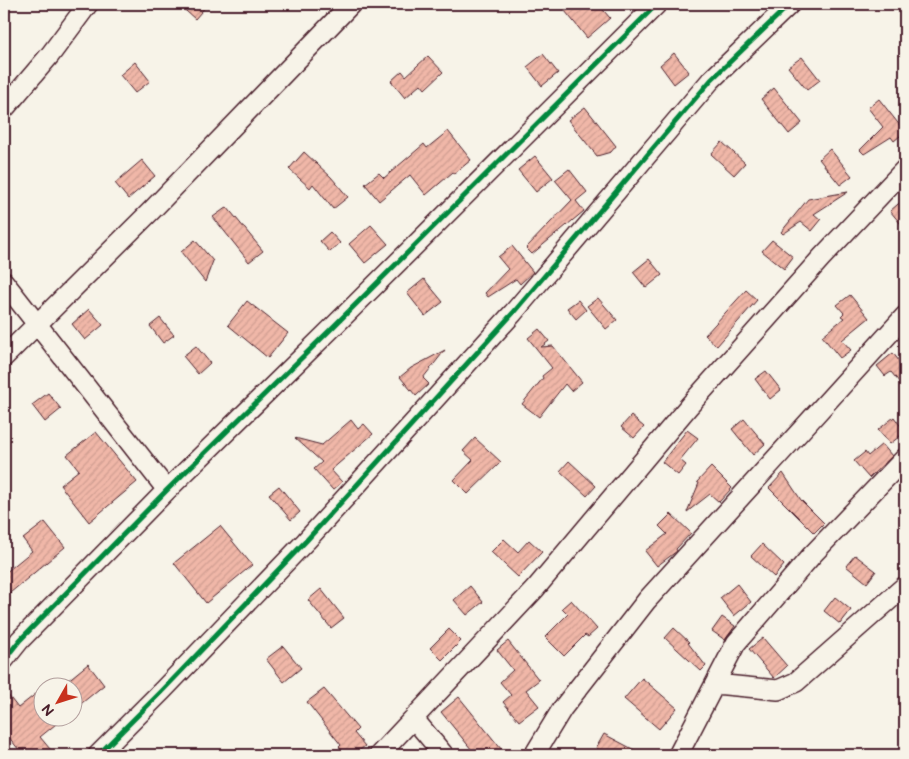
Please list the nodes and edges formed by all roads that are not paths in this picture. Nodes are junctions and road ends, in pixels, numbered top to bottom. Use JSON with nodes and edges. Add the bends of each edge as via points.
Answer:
{"nodes":[{"id":1,"x":88,"y":4,"type":"edge"},
{"id":2,"x":352,"y":4,"type":"edge"},
{"id":3,"x":657,"y":4,"type":"edge"},
{"id":4,"x":790,"y":4,"type":"edge"},
{"id":5,"x":4,"y":109,"type":"edge"},
{"id":6,"x":905,"y":169,"type":"edge"},
{"id":7,"x":4,"y":282,"type":"edge"},
{"id":8,"x":905,"y":316,"type":"edge"},
{"id":9,"x":38,"y":324,"type":"junction"},
{"id":10,"x":4,"y":357,"type":"edge"},
{"id":11,"x":905,"y":458,"type":"edge"},
{"id":12,"x":167,"y":490,"type":"junction"},
{"id":13,"x":905,"y":586,"type":"edge"},
{"id":14,"x":4,"y":660,"type":"edge"},
{"id":15,"x":715,"y":684,"type":"junction"},
{"id":16,"x":414,"y":719,"type":"junction"},
{"id":17,"x":98,"y":755,"type":"edge"},
{"id":18,"x":379,"y":755,"type":"edge"},
{"id":19,"x":444,"y":755,"type":"edge"},
{"id":20,"x":534,"y":755,"type":"edge"},
{"id":21,"x":678,"y":755,"type":"edge"}],
"edges":[{"from":1,"to":5,"type":"street"},
{"from":2,"to":9,"type":"street"},
{"from":3,"to":12,"type":"street"},
{"from":4,"to":17,"type":"street","via":[[711,80],[513,312],[306,541]]},
{"from":6,"to":16,"type":"street","via":[[689,406],[535,589]]},
{"from":7,"to":9,"type":"street"},
{"from":8,"to":20,"type":"street","via":[[647,600],[562,709]]},
{"from":9,"to":10,"type":"street"},
{"from":9,"to":12,"type":"street"},
{"from":11,"to":15,"type":"street","via":[[812,556],[736,643]]},
{"from":12,"to":14,"type":"street"},
{"from":13,"to":15,"type":"street","via":[[796,682],[778,690]]},
{"from":15,"to":21,"type":"street"},
{"from":16,"to":18,"type":"street"},
{"from":16,"to":19,"type":"street"}]}
